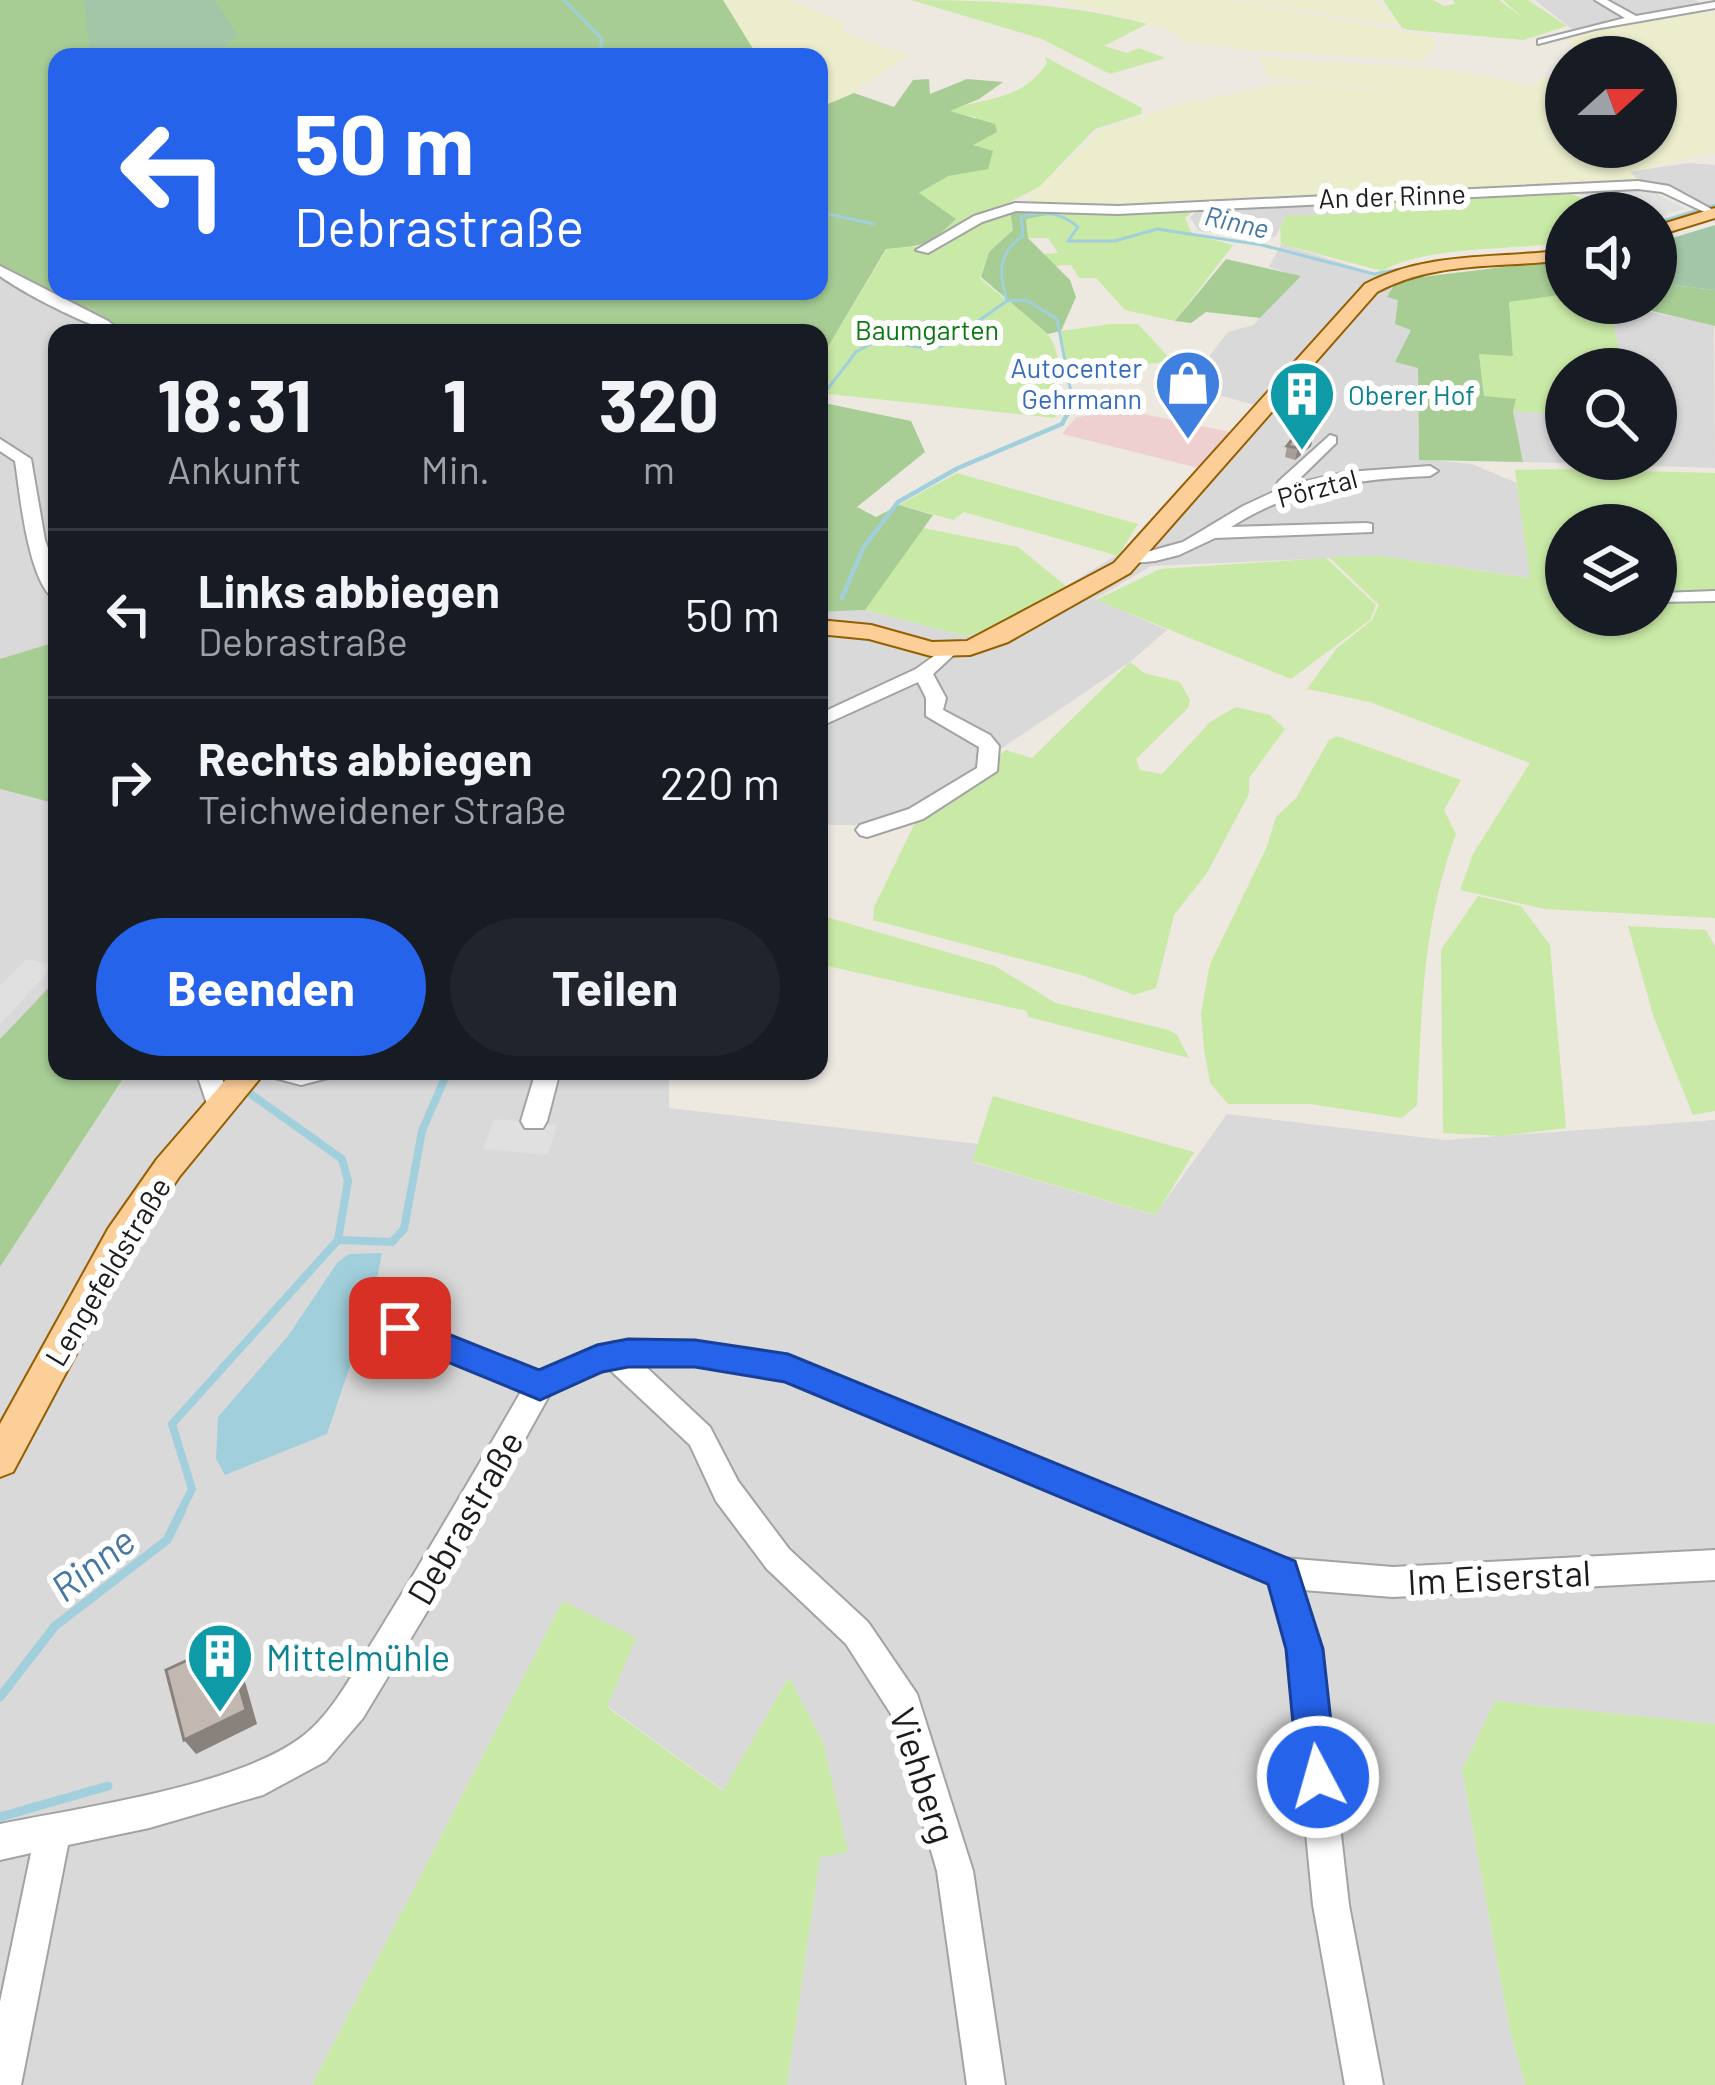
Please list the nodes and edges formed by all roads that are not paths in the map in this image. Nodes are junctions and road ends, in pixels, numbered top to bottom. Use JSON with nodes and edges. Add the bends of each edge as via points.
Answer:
{"nodes":[{"id":1,"x":1600,"y":0,"type":"edge"},
{"id":2,"x":1715,"y":4,"type":"edge"},
{"id":3,"x":1635,"y":19,"type":"junction"},
{"id":4,"x":1542,"y":41,"type":"dead end"},
{"id":5,"x":1690,"y":180,"type":"dead end"},
{"id":6,"x":1655,"y":185,"type":"junction"},
{"id":7,"x":1707,"y":212,"type":"edge"},
{"id":8,"x":1677,"y":223,"type":"edge"},
{"id":9,"x":923,"y":250,"type":"dead end"},
{"id":10,"x":1545,"y":257,"type":"edge"},
{"id":11,"x":0,"y":270,"type":"edge"},
{"id":12,"x":98,"y":324,"type":"edge"},
{"id":13,"x":1330,"y":440,"type":"dead end"},
{"id":14,"x":0,"y":444,"type":"edge"},
{"id":15,"x":1430,"y":471,"type":"dead end"},
{"id":16,"x":1264,"y":501,"type":"junction"},
{"id":17,"x":1366,"y":528,"type":"dead end"},
{"id":18,"x":1214,"y":533,"type":"junction"},
{"id":19,"x":1134,"y":558,"type":"junction"},
{"id":20,"x":48,"y":572,"type":"edge"},
{"id":21,"x":1715,"y":596,"type":"edge"},
{"id":22,"x":1677,"y":597,"type":"edge"},
{"id":23,"x":828,"y":628,"type":"edge"},
{"id":24,"x":949,"y":651,"type":"junction"},
{"id":25,"x":923,"y":673,"type":"junction"},
{"id":26,"x":828,"y":716,"type":"edge"},
{"id":27,"x":867,"y":830,"type":"dead end"},
{"id":28,"x":545,"y":1080,"type":"edge"},
{"id":29,"x":240,"y":1081,"type":"edge"},
{"id":30,"x":534,"y":1121,"type":"dead end"},
{"id":31,"x":400,"y":1328,"type":"dead end"},
{"id":32,"x":613,"y":1354,"type":"junction"},
{"id":33,"x":540,"y":1385,"type":"junction"},
{"id":34,"x":0,"y":1460,"type":"edge"},
{"id":35,"x":1715,"y":1565,"type":"edge"},
{"id":36,"x":1282,"y":1573,"type":"junction"},
{"id":37,"x":53,"y":1832,"type":"junction"},
{"id":38,"x":4,"y":1841,"type":"edge"},
{"id":39,"x":2,"y":2085,"type":"edge"},
{"id":40,"x":986,"y":2085,"type":"edge"},
{"id":41,"x":1364,"y":2085,"type":"edge"}],
"edges":[{"from":1,"to":3,"type":"street"},
{"from":2,"to":3,"type":"street"},
{"from":3,"to":4,"type":"street"},
{"from":5,"to":6,"type":"street","name":"An der Rinne"},
{"from":6,"to":7,"type":"street","name":"An der Rinne"},
{"from":6,"to":9,"type":"street","name":"An der Rinne","via":[[1118,211],[1015,207]]},
{"from":7,"to":8,"type":"main road"},
{"from":10,"to":19,"type":"main road","via":[[1416,270],[1371,288]]},
{"from":11,"to":12,"type":"street"},
{"from":13,"to":16,"type":"street"},
{"from":14,"to":20,"type":"street","via":[[23,459]]},
{"from":15,"to":16,"type":"street","name":"Pörztal","via":[[1349,474]]},
{"from":16,"to":18,"type":"street","name":"Pörztal"},
{"from":17,"to":18,"type":"street","name":"Pörztal"},
{"from":18,"to":19,"type":"street","name":"Pörztal","via":[[1173,556]]},
{"from":19,"to":24,"type":"main road","via":[[1000,637]]},
{"from":21,"to":22,"type":"street"},
{"from":23,"to":24,"type":"main road"},
{"from":24,"to":25,"type":"street"},
{"from":25,"to":26,"type":"street"},
{"from":25,"to":27,"type":"street","via":[[936,698],[933,712],[989,746],[987,771],[916,814]]},
{"from":28,"to":30,"type":"street"},
{"from":29,"to":34,"type":"main road","name":"Lengefeldstraße","via":[[120,1239]]},
{"from":31,"to":33,"type":"street"},
{"from":32,"to":33,"type":"street"},
{"from":32,"to":36,"type":"street","via":[[695,1354],[788,1368]]},
{"from":32,"to":40,"type":"street","name":"Viehberg","via":[[700,1436],[778,1559],[857,1633],[905,1706],[955,1870]]},
{"from":33,"to":37,"type":"street","name":"Debrastraße","via":[[374,1670],[314,1749],[262,1778]]},
{"from":35,"to":36,"type":"street","name":"Im Eiserstal","via":[[1393,1582]]},
{"from":36,"to":41,"type":"street","via":[[1304,1649],[1331,1905]]},
{"from":37,"to":38,"type":"street","name":"Debrastraße"},
{"from":37,"to":39,"type":"street"}]}
